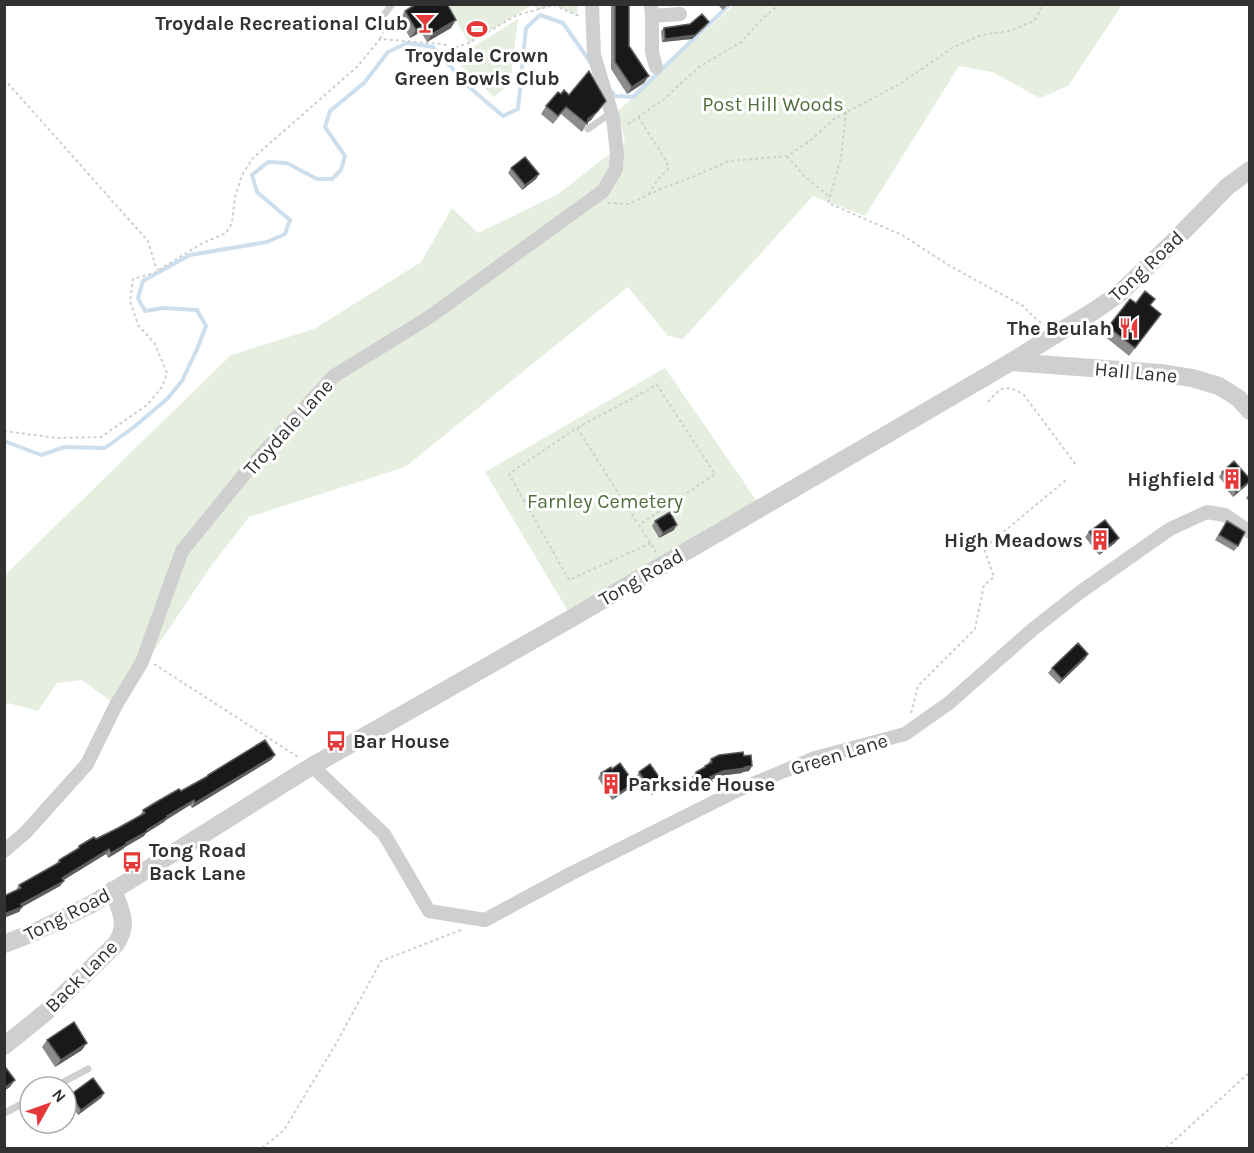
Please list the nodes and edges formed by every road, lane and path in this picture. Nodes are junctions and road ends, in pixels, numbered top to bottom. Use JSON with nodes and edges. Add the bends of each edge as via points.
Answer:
{"nodes":[{"id":1,"x":392,"y":4,"type":"edge"},
{"id":2,"x":592,"y":4,"type":"edge"},
{"id":3,"x":780,"y":4,"type":"edge"},
{"id":4,"x":1044,"y":4,"type":"edge"},
{"id":5,"x":651,"y":10,"type":"edge"},
{"id":6,"x":680,"y":14,"type":"dead end"},
{"id":7,"x":384,"y":15,"type":"joint"},
{"id":8,"x":593,"y":20,"type":"junction"},
{"id":9,"x":380,"y":39,"type":"junction"},
{"id":10,"x":656,"y":67,"type":"dead end"},
{"id":11,"x":4,"y":79,"type":"edge"},
{"id":12,"x":610,"y":109,"type":"junction"},
{"id":13,"x":846,"y":112,"type":"junction"},
{"id":14,"x":638,"y":117,"type":"junction"},
{"id":15,"x":624,"y":127,"type":"dead end"},
{"id":16,"x":588,"y":129,"type":"edge"},
{"id":17,"x":787,"y":156,"type":"junction"},
{"id":18,"x":1250,"y":170,"type":"edge"},
{"id":19,"x":649,"y":194,"type":"junction"},
{"id":20,"x":830,"y":198,"type":"junction"},
{"id":21,"x":628,"y":204,"type":"dead end"},
{"id":22,"x":158,"y":270,"type":"junction"},
{"id":23,"x":1054,"y":335,"type":"junction"},
{"id":24,"x":1011,"y":362,"type":"junction"},
{"id":25,"x":988,"y":402,"type":"dead end"},
{"id":26,"x":1250,"y":411,"type":"edge"},
{"id":27,"x":577,"y":428,"type":"junction"},
{"id":28,"x":4,"y":430,"type":"edge"},
{"id":29,"x":1076,"y":465,"type":"dead end"},
{"id":30,"x":1066,"y":480,"type":"dead end"},
{"id":31,"x":639,"y":525,"type":"junction"},
{"id":32,"x":1250,"y":532,"type":"edge"},
{"id":33,"x":651,"y":543,"type":"junction"},
{"id":34,"x":663,"y":564,"type":"junction"},
{"id":35,"x":144,"y":657,"type":"junction"},
{"id":36,"x":905,"y":734,"type":"junction"},
{"id":37,"x":312,"y":766,"type":"junction"},
{"id":38,"x":4,"y":851,"type":"edge"},
{"id":39,"x":113,"y":890,"type":"junction"},
{"id":40,"x":485,"y":920,"type":"junction"},
{"id":41,"x":4,"y":944,"type":"edge"},
{"id":42,"x":4,"y":1046,"type":"edge"},
{"id":43,"x":88,"y":1069,"type":"dead end"},
{"id":44,"x":1250,"y":1072,"type":"edge"},
{"id":45,"x":77,"y":1075,"type":"edge"},
{"id":46,"x":18,"y":1106,"type":"edge"},
{"id":47,"x":4,"y":1113,"type":"edge"},
{"id":48,"x":262,"y":1149,"type":"edge"},
{"id":49,"x":1166,"y":1149,"type":"edge"}],
"edges":[{"from":1,"to":7,"type":"lane"},
{"from":2,"to":8,"type":"street","name":"Troydale Lane"},
{"from":3,"to":14,"type":"path","via":[[741,42],[699,67]]},
{"from":4,"to":13,"type":"path","via":[[1034,21],[1009,32],[981,35],[952,48],[903,82]]},
{"from":5,"to":6,"type":"street"},
{"from":5,"to":10,"type":"street"},
{"from":7,"to":9,"type":"path","via":[[386,27]]},
{"from":8,"to":9,"type":"path","via":[[554,5],[517,15],[457,47]]},
{"from":8,"to":12,"type":"street","name":"Troydale Lane","via":[[594,55]]},
{"from":9,"to":22,"type":"path","via":[[358,66],[254,158],[242,175],[232,223],[226,233]]},
{"from":11,"to":22,"type":"path","via":[[148,241]]},
{"from":12,"to":16,"type":"lane"},
{"from":12,"to":35,"type":"street","name":"Troydale Lane","via":[[616,169],[603,191],[428,318],[333,376],[251,466],[182,551]]},
{"from":13,"to":17,"type":"path"},
{"from":13,"to":20,"type":"path","via":[[841,158]]},
{"from":14,"to":15,"type":"path"},
{"from":14,"to":19,"type":"path","via":[[669,168]]},
{"from":17,"to":19,"type":"path","via":[[729,160]]},
{"from":17,"to":20,"type":"path"},
{"from":18,"to":23,"type":"street","name":"Tong Road","via":[[1228,186],[1120,293]]},
{"from":19,"to":21,"type":"path"},
{"from":20,"to":23,"type":"path","via":[[828,203],[902,235],[1025,307]]},
{"from":22,"to":28,"type":"path","via":[[133,279],[130,301],[138,325],[155,344],[167,373],[162,387],[147,405],[101,438],[57,438]]},
{"from":23,"to":24,"type":"street","name":"Tong Road"},
{"from":24,"to":26,"type":"street","name":"Hall Lane","via":[[1192,378],[1219,386]]},
{"from":24,"to":34,"type":"street","name":"Tong Road"},
{"from":25,"to":29,"type":"path","via":[[1005,387],[1024,395]]},
{"from":27,"to":31,"type":"path"},
{"from":27,"to":31,"type":"path","via":[[657,385],[715,474]]},
{"from":27,"to":33,"type":"path","via":[[509,474],[569,580]]},
{"from":30,"to":36,"type":"path","via":[[984,548],[994,577],[984,585],[975,628],[918,686]]},
{"from":31,"to":33,"type":"path"},
{"from":32,"to":36,"type":"street","name":"Green Lane","via":[[1225,515],[1206,512],[1170,529],[1079,593],[949,703]]},
{"from":33,"to":34,"type":"path"},
{"from":34,"to":37,"type":"street","name":"Tong Road"},
{"from":35,"to":37,"type":"path"},
{"from":35,"to":38,"type":"street","name":"Troydale Lane","via":[[87,764]]},
{"from":36,"to":40,"type":"street","name":"Green Lane","via":[[815,758],[736,791]]},
{"from":37,"to":39,"type":"street","name":"Tong Road"},
{"from":37,"to":40,"type":"street","via":[[384,834],[429,911]]},
{"from":39,"to":41,"type":"street","name":"Tong Road","via":[[92,904]]},
{"from":39,"to":42,"type":"street","name":"Back Lane","via":[[124,919],[123,934],[45,1013]]},
{"from":40,"to":48,"type":"path","via":[[381,961],[284,1130]]},
{"from":43,"to":45,"type":"lane"},
{"from":44,"to":49,"type":"path"},
{"from":46,"to":47,"type":"lane"}]}
